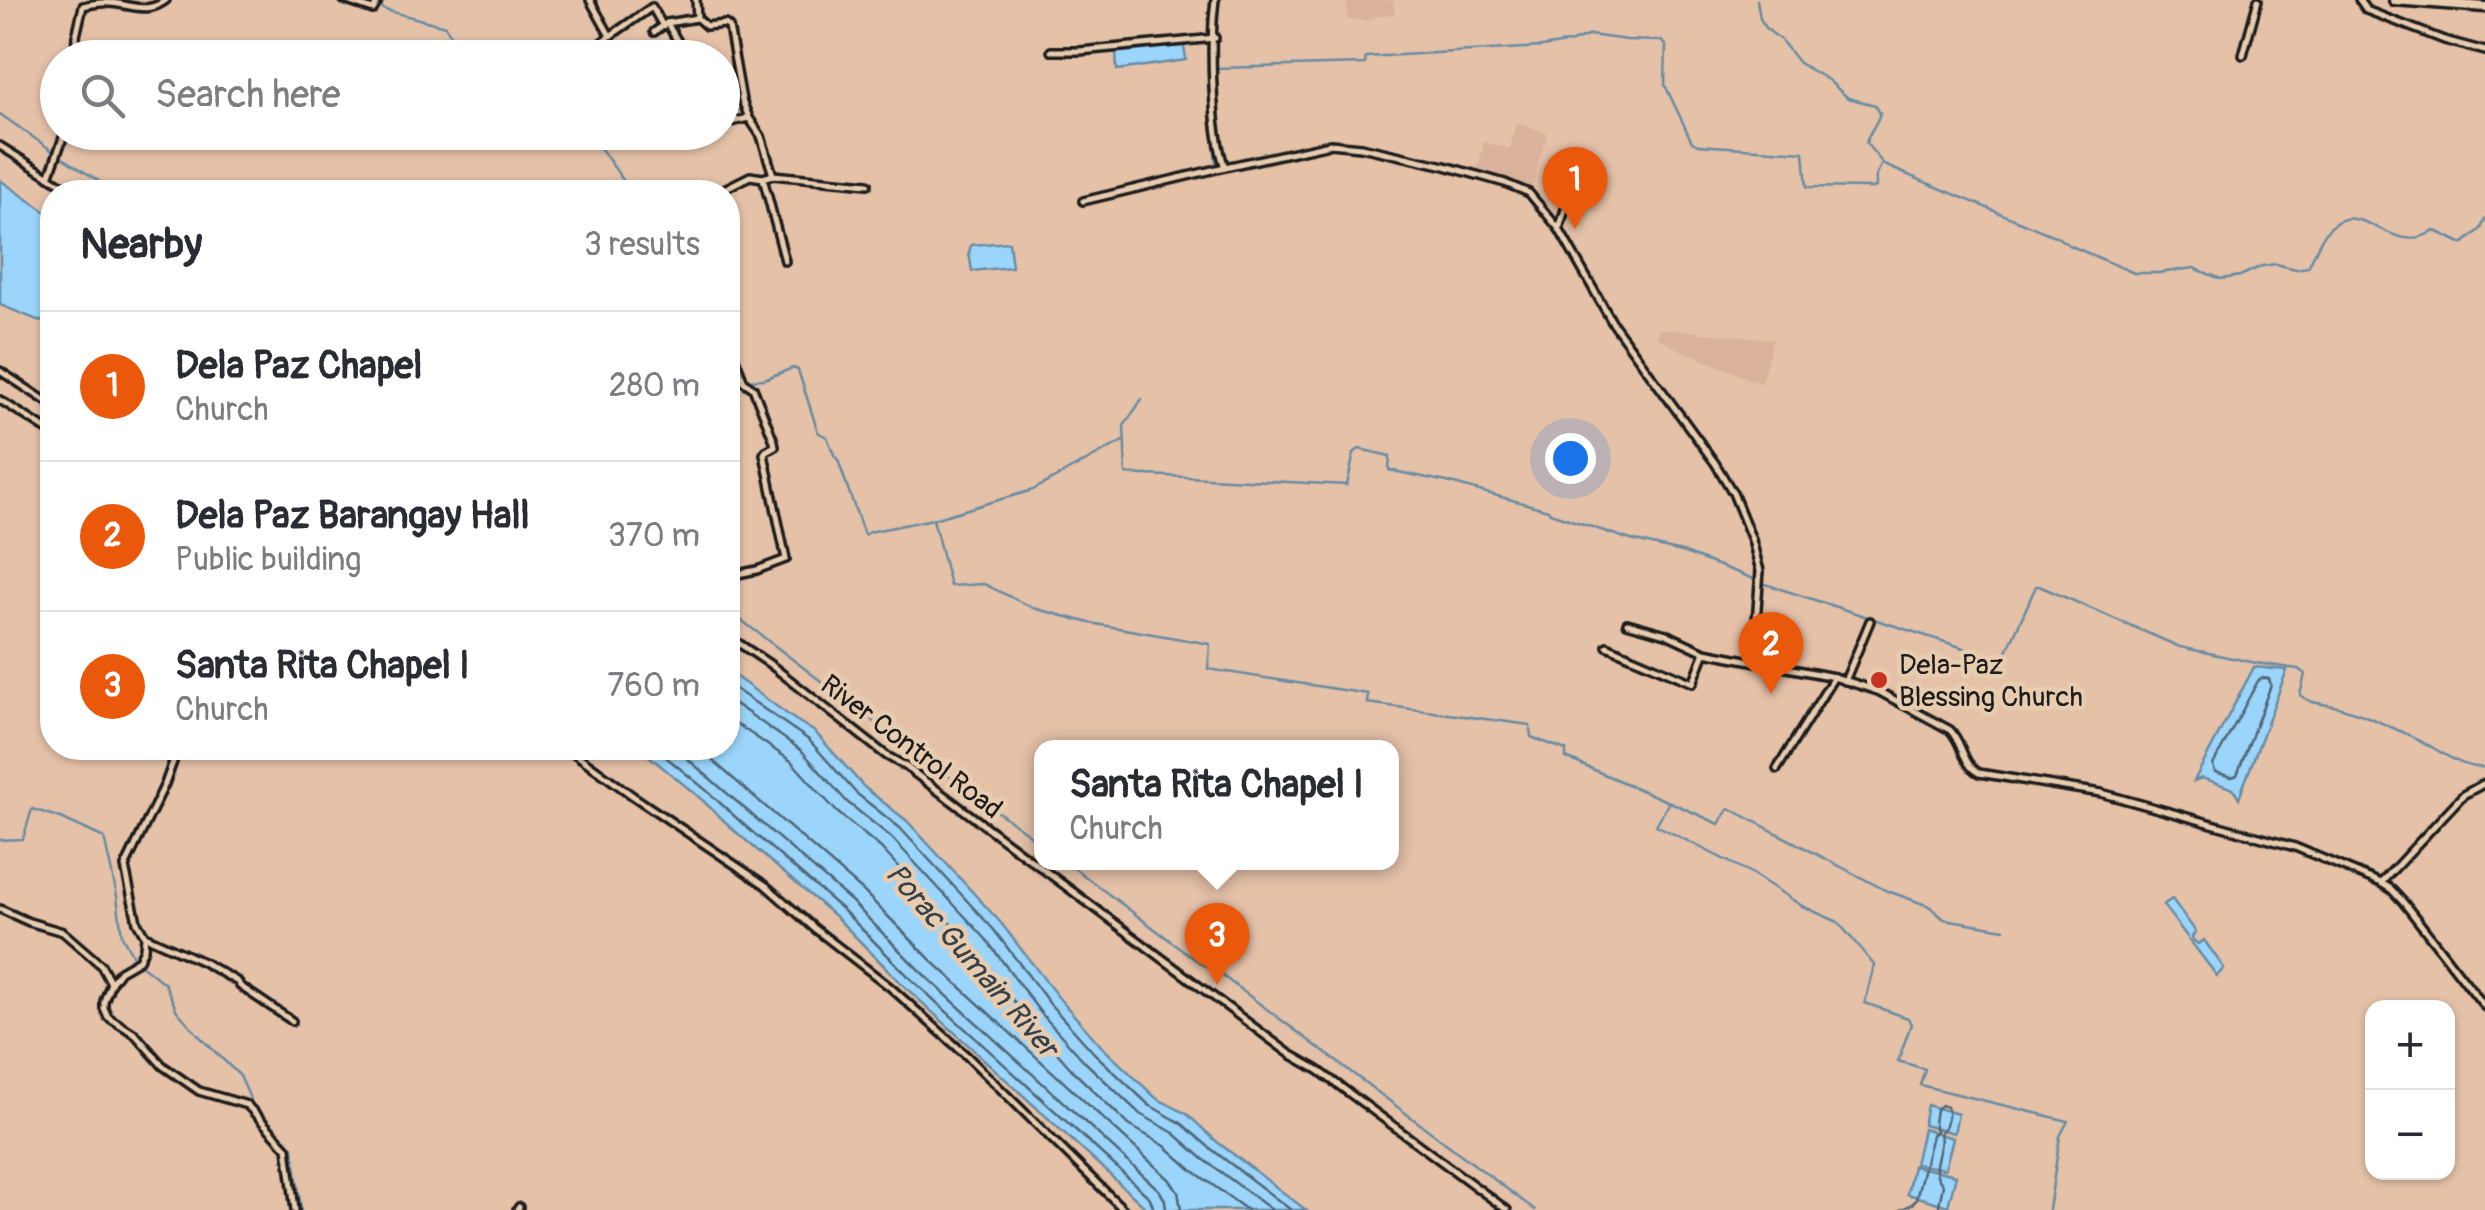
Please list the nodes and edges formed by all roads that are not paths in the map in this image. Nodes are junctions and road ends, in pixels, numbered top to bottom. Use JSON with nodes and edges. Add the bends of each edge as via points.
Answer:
{"nodes":[{"id":1,"x":166,"y":0,"type":"edge"},
{"id":2,"x":344,"y":0,"type":"edge"},
{"id":3,"x":379,"y":0,"type":"edge"},
{"id":4,"x":590,"y":0,"type":"edge"},
{"id":5,"x":696,"y":0,"type":"edge"},
{"id":6,"x":1215,"y":0,"type":"edge"},
{"id":7,"x":2258,"y":0,"type":"edge"},
{"id":8,"x":2359,"y":0,"type":"edge"},
{"id":9,"x":2394,"y":0,"type":"edge"},
{"id":10,"x":2485,"y":7,"type":"edge"},
{"id":11,"x":697,"y":18,"type":"junction"},
{"id":12,"x":665,"y":24,"type":"junction"},
{"id":13,"x":654,"y":32,"type":"dead end"},
{"id":14,"x":610,"y":36,"type":"junction"},
{"id":15,"x":1214,"y":38,"type":"junction"},
{"id":16,"x":76,"y":40,"type":"edge"},
{"id":17,"x":605,"y":40,"type":"edge"},
{"id":18,"x":677,"y":40,"type":"edge"},
{"id":19,"x":731,"y":40,"type":"edge"},
{"id":20,"x":1052,"y":51,"type":"dead end"},
{"id":21,"x":2485,"y":51,"type":"edge"},
{"id":22,"x":2242,"y":55,"type":"dead end"},
{"id":23,"x":740,"y":89,"type":"edge"},
{"id":24,"x":749,"y":118,"type":"junction"},
{"id":25,"x":740,"y":120,"type":"edge"},
{"id":26,"x":0,"y":146,"type":"edge"},
{"id":27,"x":59,"y":150,"type":"edge"},
{"id":28,"x":1580,"y":160,"type":"dead end"},
{"id":29,"x":1225,"y":167,"type":"junction"},
{"id":30,"x":773,"y":175,"type":"junction"},
{"id":31,"x":50,"y":177,"type":"junction"},
{"id":32,"x":764,"y":178,"type":"junction"},
{"id":33,"x":55,"y":180,"type":"edge"},
{"id":34,"x":740,"y":181,"type":"edge"},
{"id":35,"x":868,"y":184,"type":"dead end"},
{"id":36,"x":1083,"y":200,"type":"dead end"},
{"id":37,"x":1559,"y":230,"type":"junction"},
{"id":38,"x":785,"y":261,"type":"dead end"},
{"id":39,"x":0,"y":371,"type":"edge"},
{"id":40,"x":740,"y":372,"type":"edge"},
{"id":41,"x":40,"y":398,"type":"edge"},
{"id":42,"x":0,"y":400,"type":"edge"},
{"id":43,"x":40,"y":425,"type":"edge"},
{"id":44,"x":740,"y":574,"type":"edge"},
{"id":45,"x":1870,"y":622,"type":"dead end"},
{"id":46,"x":1627,"y":623,"type":"dead end"},
{"id":47,"x":740,"y":644,"type":"edge"},
{"id":48,"x":1608,"y":646,"type":"dead end"},
{"id":49,"x":1705,"y":652,"type":"junction"},
{"id":50,"x":1753,"y":660,"type":"junction"},
{"id":51,"x":1834,"y":677,"type":"junction"},
{"id":52,"x":1845,"y":681,"type":"junction"},
{"id":53,"x":174,"y":760,"type":"edge"},
{"id":54,"x":584,"y":760,"type":"edge"},
{"id":55,"x":1777,"y":768,"type":"dead end"},
{"id":56,"x":2485,"y":783,"type":"edge"},
{"id":57,"x":1034,"y":862,"type":"edge"},
{"id":58,"x":1045,"y":870,"type":"edge"},
{"id":59,"x":2382,"y":883,"type":"junction"},
{"id":60,"x":0,"y":909,"type":"edge"},
{"id":61,"x":145,"y":936,"type":"junction"},
{"id":62,"x":111,"y":983,"type":"junction"},
{"id":63,"x":2485,"y":1008,"type":"edge"},
{"id":64,"x":292,"y":1021,"type":"dead end"},
{"id":65,"x":296,"y":1210,"type":"edge"},
{"id":66,"x":1124,"y":1210,"type":"edge"},
{"id":67,"x":1507,"y":1210,"type":"edge"}],
"edges":[{"from":1,"to":16,"type":"street","via":[[146,10],[84,6]]},
{"from":2,"to":3,"type":"street","via":[[373,10]]},
{"from":4,"to":14,"type":"street"},
{"from":5,"to":11,"type":"street"},
{"from":6,"to":15,"type":"street"},
{"from":7,"to":22,"type":"street"},
{"from":8,"to":21,"type":"street","via":[[2366,10]]},
{"from":9,"to":10,"type":"main road"},
{"from":11,"to":12,"type":"street"},
{"from":11,"to":19,"type":"street","via":[[706,26],[725,24]]},
{"from":12,"to":13,"type":"street"},
{"from":12,"to":14,"type":"street","via":[[652,7]]},
{"from":12,"to":18,"type":"street"},
{"from":14,"to":17,"type":"street"},
{"from":15,"to":20,"type":"street"},
{"from":15,"to":29,"type":"street","via":[[1218,144]]},
{"from":23,"to":24,"type":"street"},
{"from":24,"to":25,"type":"street"},
{"from":24,"to":30,"type":"street"},
{"from":26,"to":31,"type":"street"},
{"from":27,"to":31,"type":"street"},
{"from":28,"to":37,"type":"street"},
{"from":29,"to":36,"type":"street"},
{"from":29,"to":37,"type":"street","via":[[1330,144],[1362,148],[1505,183],[1529,193]]},
{"from":30,"to":32,"type":"street"},
{"from":30,"to":35,"type":"street"},
{"from":31,"to":33,"type":"street"},
{"from":32,"to":34,"type":"street"},
{"from":32,"to":38,"type":"street"},
{"from":37,"to":50,"type":"street","via":[[1612,322],[1716,463],[1744,516],[1760,571]]},
{"from":39,"to":41,"type":"street"},
{"from":40,"to":44,"type":"street","via":[[774,441],[764,454],[786,559]]},
{"from":42,"to":43,"type":"street"},
{"from":45,"to":52,"type":"street"},
{"from":46,"to":49,"type":"street"},
{"from":47,"to":57,"type":"street","name":"River Control Road"},
{"from":48,"to":49,"type":"street","via":[[1693,683]]},
{"from":49,"to":50,"type":"street"},
{"from":50,"to":51,"type":"street"},
{"from":51,"to":52,"type":"street"},
{"from":51,"to":55,"type":"street"},
{"from":52,"to":59,"type":"street","via":[[1950,730],[1979,773],[2116,797],[2295,848]]},
{"from":53,"to":61,"type":"street","via":[[125,867]]},
{"from":54,"to":66,"type":"street","via":[[766,885],[890,987]]},
{"from":56,"to":59,"type":"street","via":[[2463,795]]},
{"from":58,"to":67,"type":"street","name":"River Control Road"},
{"from":59,"to":63,"type":"street"},
{"from":60,"to":62,"type":"street","via":[[63,932],[101,964]]},
{"from":61,"to":62,"type":"street","via":[[139,960]]},
{"from":61,"to":64,"type":"street","via":[[238,982]]},
{"from":62,"to":65,"type":"street","via":[[104,1001],[108,1018],[199,1090],[247,1104],[287,1148]]}]}
